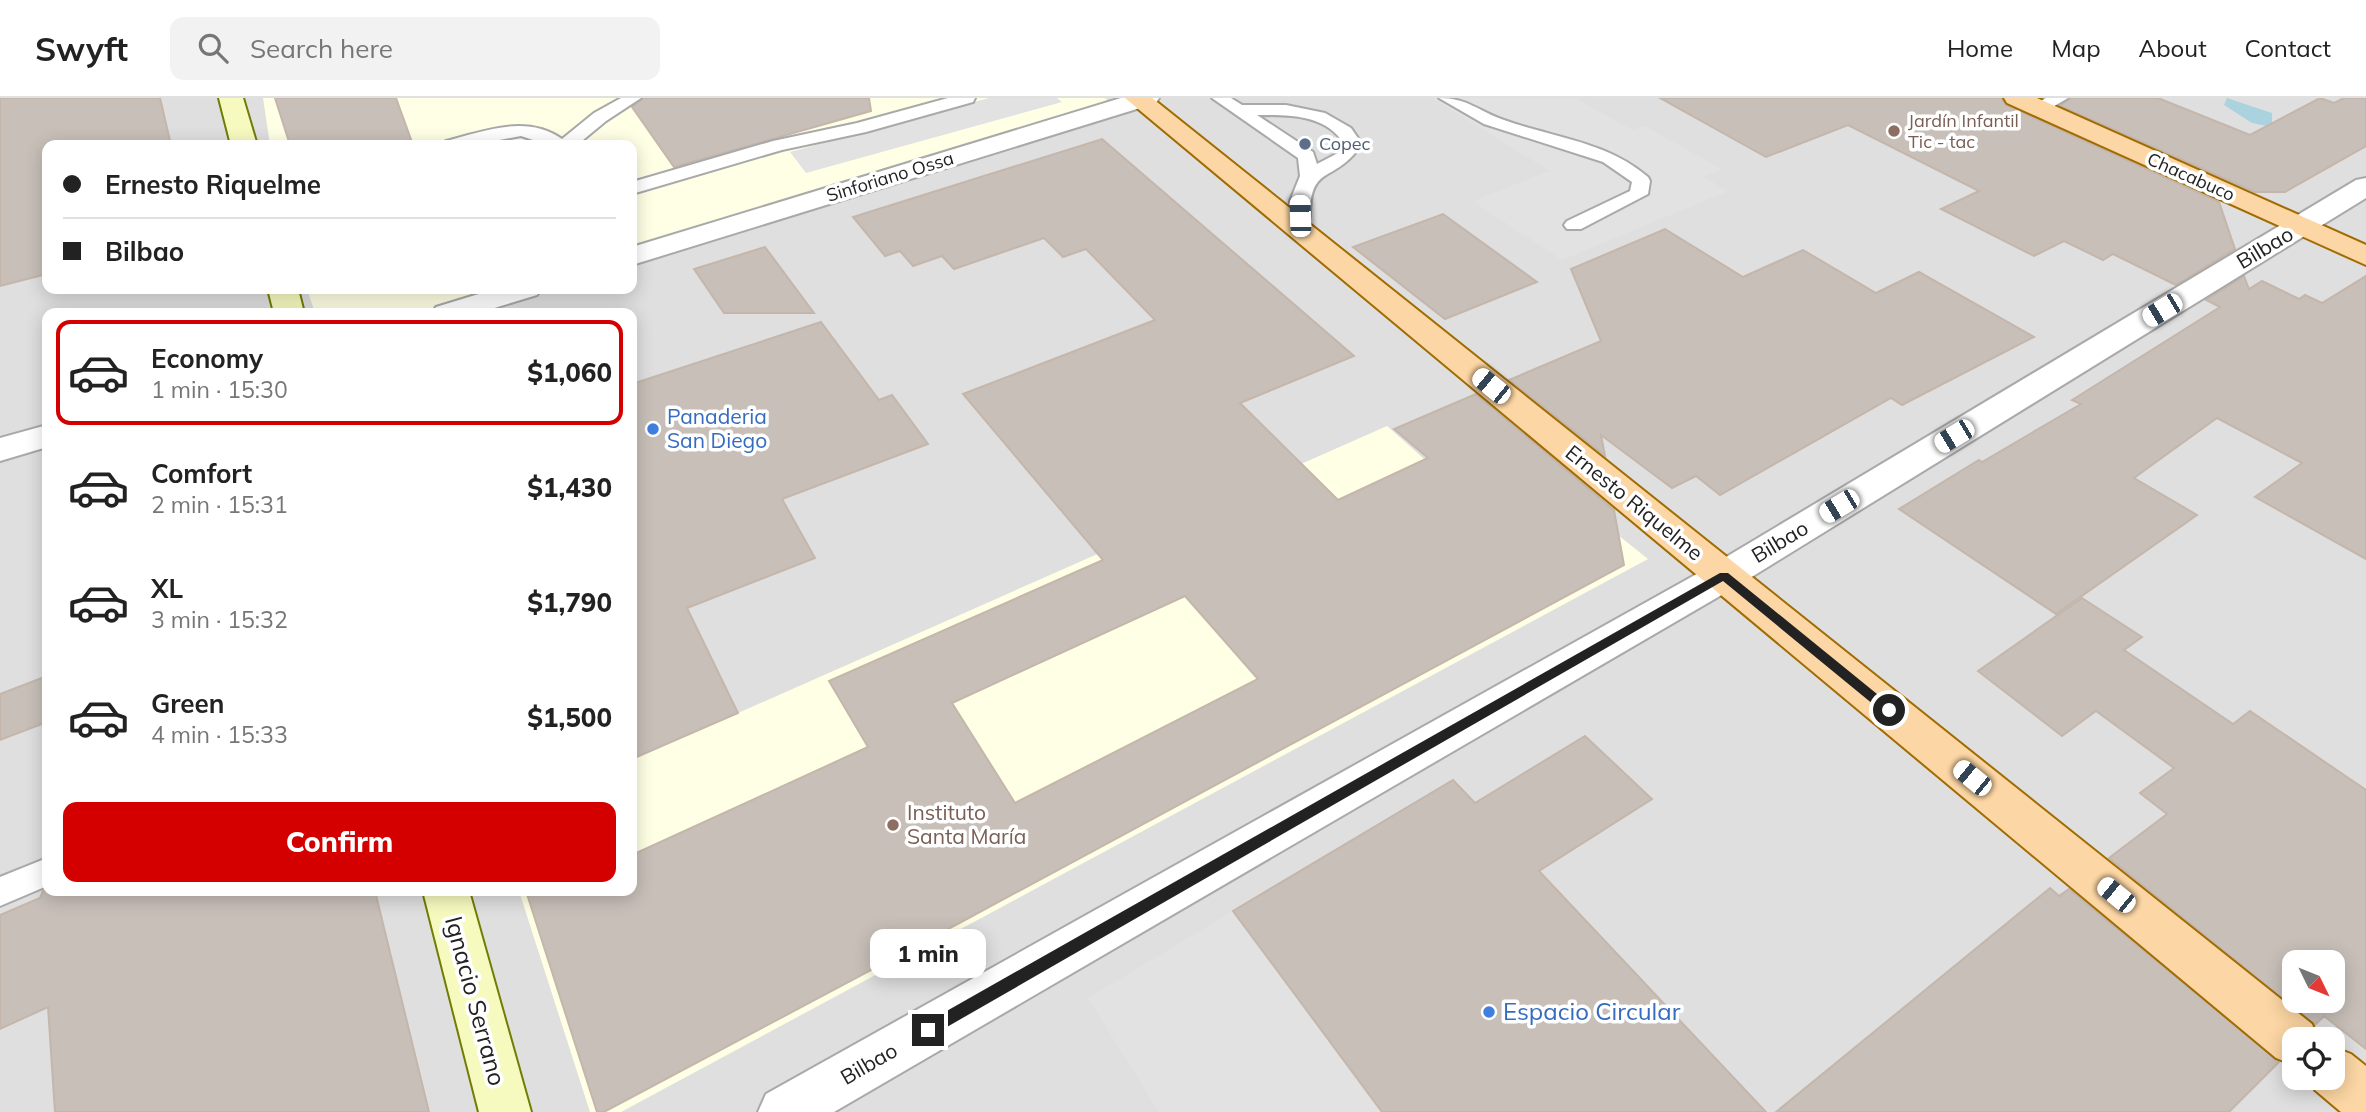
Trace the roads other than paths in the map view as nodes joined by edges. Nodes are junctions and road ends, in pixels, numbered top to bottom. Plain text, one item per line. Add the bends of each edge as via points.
1 (231, 98) edge
2 (633, 98) edge
3 (967, 98) edge
4 (1220, 98) edge
5 (1447, 98) edge
6 (1142, 99) edge
7 (2038, 101) edge
8 (1238, 110) junction
9 (243, 140) edge
10 (474, 140) edge
11 (554, 140) edge
12 (572, 140) edge
13 (1309, 176) junction
14 (2366, 186) edge
15 (637, 187) edge
16 (1574, 225) dead end
17 (2300, 226) junction
18 (1300, 231) junction
19 (637, 254) edge
20 (2366, 256) edge
21 (510, 294) edge
22 (463, 308) edge
23 (42, 437) edge
24 (0, 450) edge
25 (1724, 576) junction
26 (42, 874) edge
27 (0, 892) edge
28 (447, 896) edge
29 (2282, 1031) edge
30 (2345, 1082) edge
31 (2366, 1099) edge
32 (505, 1112) edge
33 (784, 1112) edge

1 - 9 main road
2 - 12 lane
3 - 15 lane
4 - 8 lane
5 - 16 lane via 1497,124 1595,152 1628,168 1641,181 1639,194
6 - 18 main road, Ernesto Riquelme
6 - 19 street, Sinforiano Ossa
7 - 17 main road, Chacabuco
8 - 13 lane via 1307,156
8 - 13 lane via 1317,115 1348,133 1353,144 1344,157
10 - 11 lane via 532,130
13 - 18 lane via 1299,201
14 - 17 street, Bilbao
17 - 20 main road, Chacabuco
17 - 25 street, Bilbao
18 - 25 main road, Ernesto Riquelme
21 - 22 street
23 - 24 street
25 - 29 main road, Ernesto Riquelme
25 - 33 street, Bilbao
26 - 27 lane
28 - 32 main road, Ignacio Serrano
30 - 31 main road

